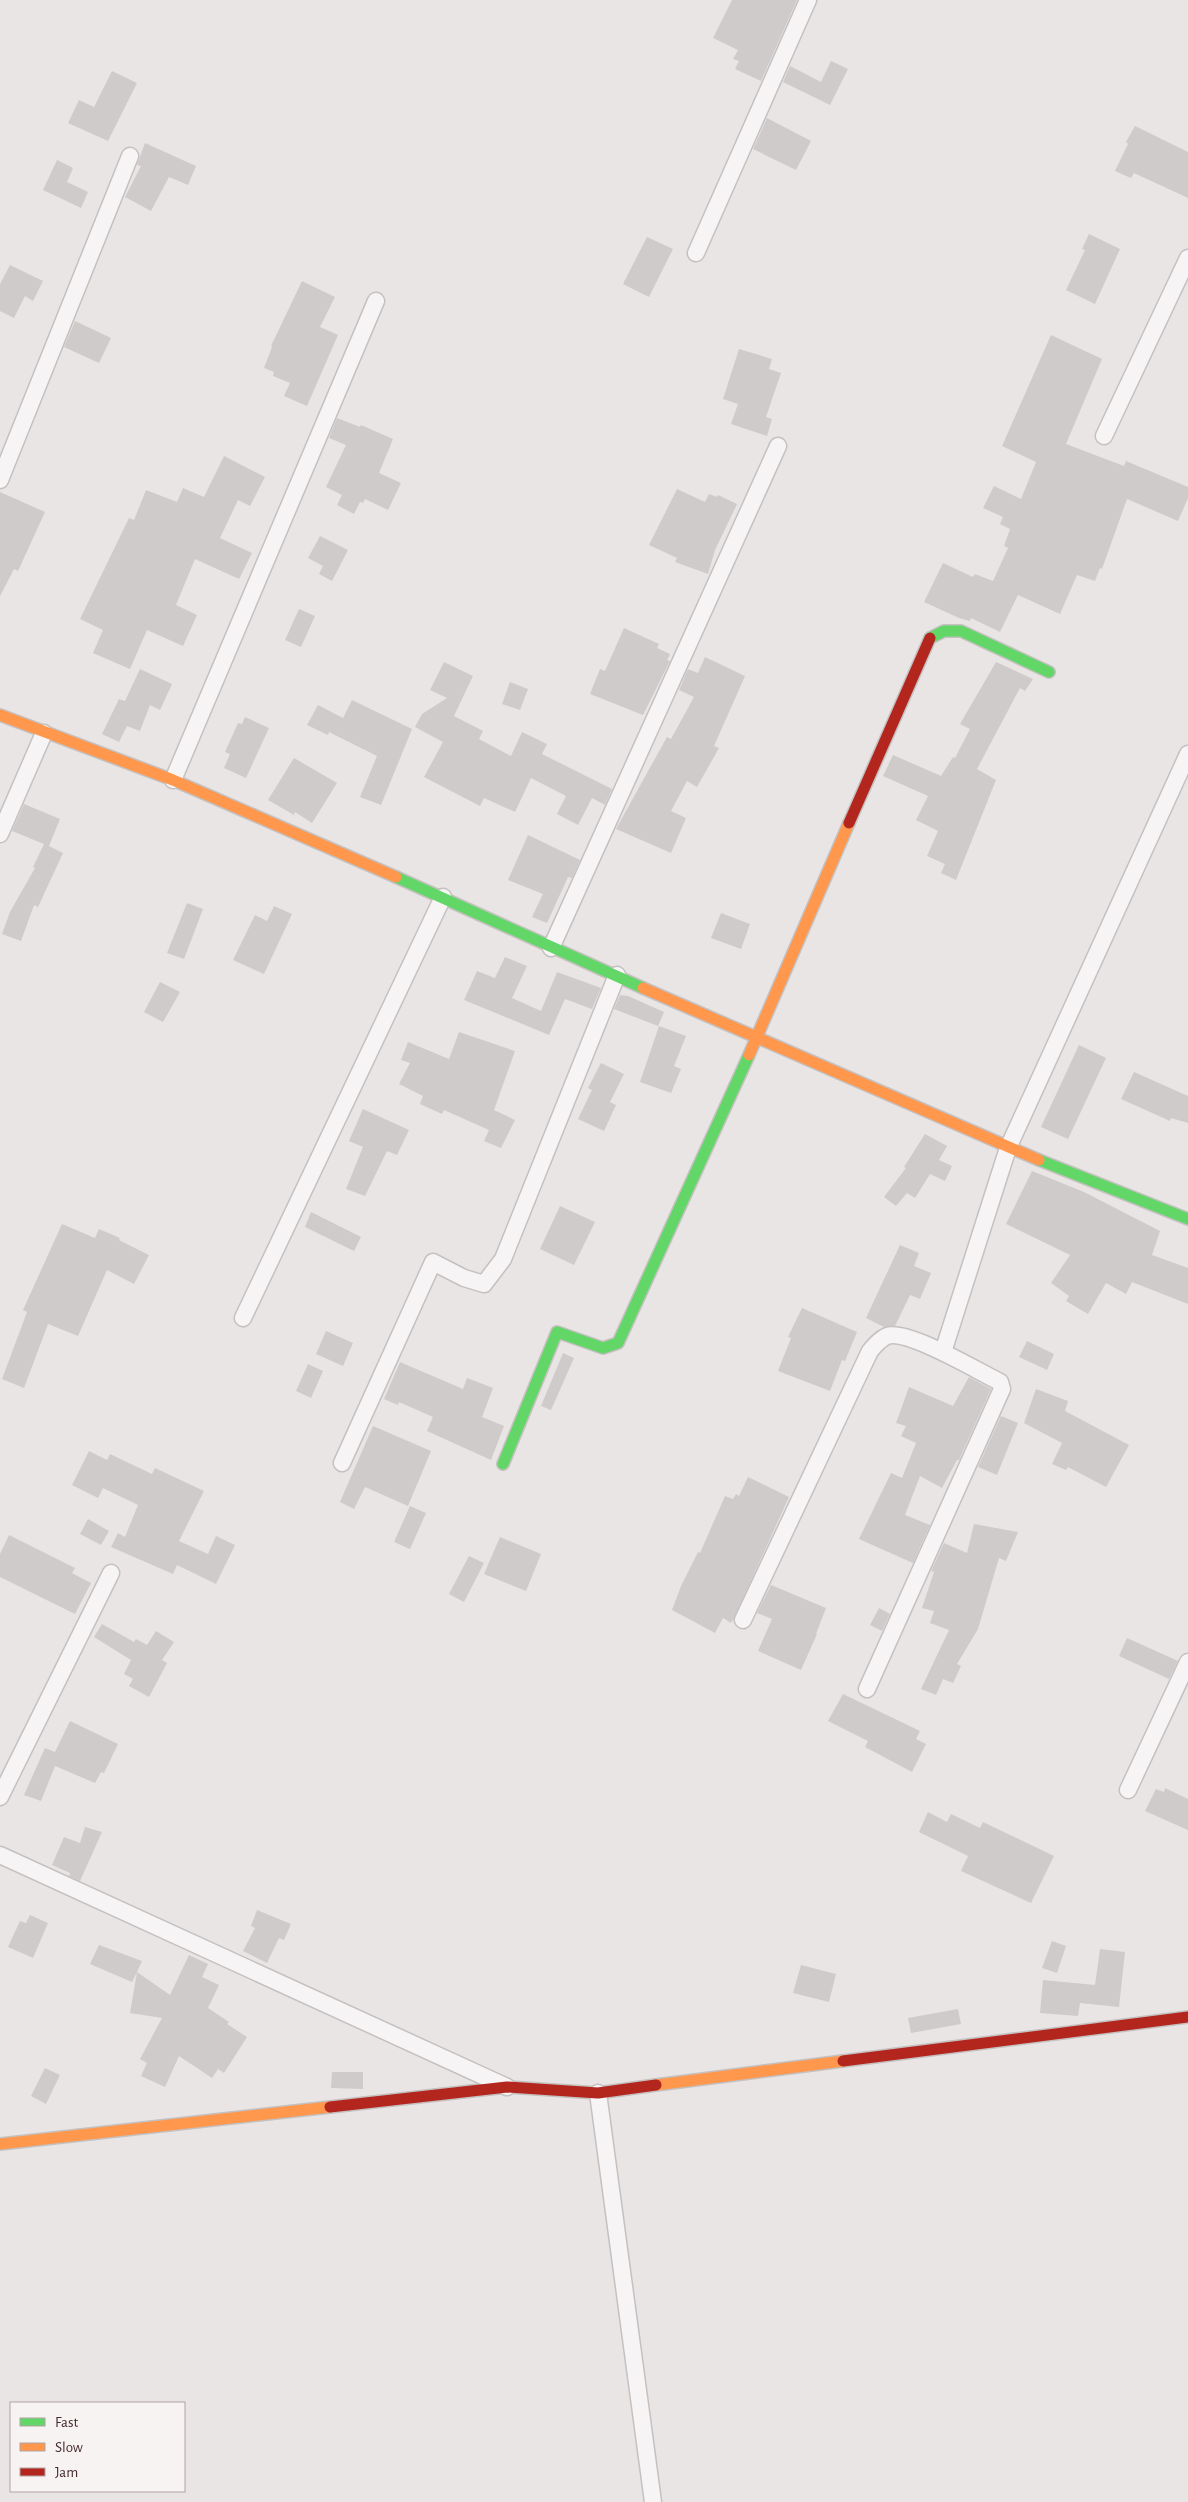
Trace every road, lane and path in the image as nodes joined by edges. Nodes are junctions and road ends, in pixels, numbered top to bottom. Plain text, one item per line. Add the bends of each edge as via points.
1 (808, 0) edge
2 (130, 156) dead end
3 (696, 253) dead end
4 (1188, 258) edge
5 (376, 301) dead end
6 (1104, 436) dead end
7 (778, 446) dead end
8 (0, 480) edge
9 (1049, 672) dead end
10 (0, 715) edge
11 (44, 733) junction
12 (1188, 754) edge
13 (173, 780) junction
14 (0, 834) edge
15 (443, 897) junction
16 (551, 948) junction
17 (617, 975) junction
18 (757, 1037) junction
19 (1008, 1148) junction
20 (1188, 1219) edge
21 (243, 1318) dead end
22 (943, 1352) junction
23 (342, 1463) dead end
24 (503, 1464) dead end
25 (111, 1573) dead end
26 (743, 1620) dead end
27 (1188, 1662) edge
28 (867, 1689) dead end
29 (1128, 1790) dead end
30 (0, 1797) edge
31 (0, 1855) edge
32 (1188, 2017) edge
33 (507, 2087) junction
34 (598, 2093) junction
35 (0, 2144) edge
36 (653, 2502) edge

1 - 3 street
2 - 8 street
4 - 6 street
5 - 13 street
7 - 16 street
9 - 18 street via 961,631 944,631 928,638
10 - 11 street
11 - 13 street
11 - 14 street
12 - 19 street
13 - 15 street
15 - 16 street
15 - 21 street
16 - 17 street
17 - 18 street
17 - 23 street via 503,1259 484,1284 432,1262
18 - 19 street
18 - 24 street via 618,1343 603,1348 556,1332
19 - 20 street
19 - 22 street
22 - 26 street via 902,1337 888,1336 870,1351
22 - 28 street via 1000,1382 1002,1388
25 - 30 street
27 - 29 street
31 - 33 street
32 - 34 street
33 - 34 street
33 - 35 street
34 - 36 street

